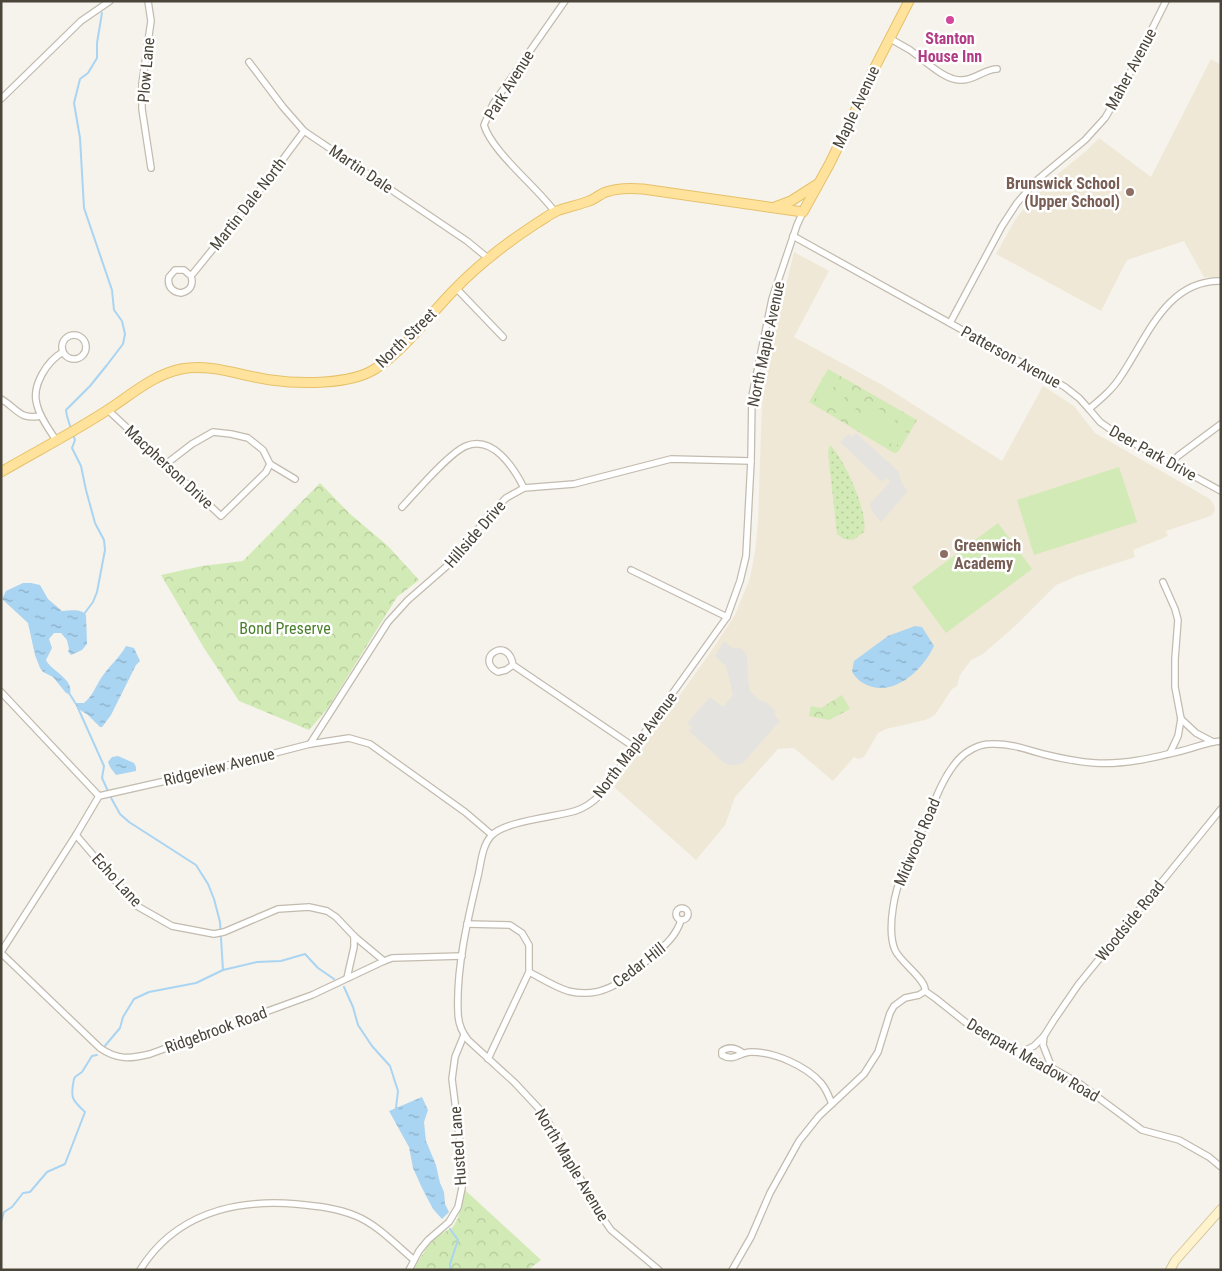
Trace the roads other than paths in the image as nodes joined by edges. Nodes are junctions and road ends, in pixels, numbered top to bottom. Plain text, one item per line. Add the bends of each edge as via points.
1 (110, 1) edge
2 (148, 1) edge
3 (565, 1) edge
4 (909, 1) edge
5 (1166, 1) edge
6 (889, 38) junction
7 (249, 62) dead end
8 (997, 69) dead end
9 (1, 99) edge
10 (304, 131) junction
11 (151, 168) dead end
12 (818, 184) junction
13 (774, 207) junction
14 (555, 212) junction
15 (803, 212) junction
16 (793, 236) junction
17 (489, 259) junction
18 (191, 276) junction
19 (1221, 281) edge
20 (456, 288) junction
21 (950, 323) junction
22 (503, 337) dead end
23 (63, 352) junction
24 (1, 399) edge
25 (1089, 408) junction
26 (108, 410) junction
27 (41, 416) junction
28 (1221, 424) edge
29 (56, 440) junction
30 (751, 462) junction
31 (1172, 463) junction
32 (166, 464) junction
33 (270, 464) junction
34 (1, 472) edge
35 (295, 479) dead end
36 (524, 488) junction
37 (1221, 491) edge
38 (402, 507) dead end
39 (631, 570) dead end
40 (1163, 582) dead end
41 (727, 617) junction
42 (513, 665) junction
43 (1, 692) edge
44 (1181, 719) junction
45 (1221, 741) edge
46 (1213, 742) junction
47 (310, 744) junction
48 (634, 747) junction
49 (1170, 753) junction
50 (102, 795) junction
51 (1221, 810) edge
52 (76, 835) junction
53 (492, 836) junction
54 (681, 920) dead end
55 (467, 924) junction
56 (354, 936) junction
57 (1, 953) edge
58 (462, 956) junction
59 (384, 961) junction
60 (530, 972) junction
61 (348, 978) junction
62 (925, 992) junction
63 (464, 1035) junction
64 (1044, 1036) junction
65 (742, 1052) dead end
66 (1020, 1053) junction
67 (488, 1058) junction
68 (1052, 1068) junction
69 (832, 1104) junction
70 (1221, 1167) edge
71 (1221, 1209) edge
72 (414, 1260) junction
73 (140, 1270) edge
74 (409, 1270) edge
75 (659, 1270) edge
76 (732, 1270) edge
77 (1170, 1270) edge

1 - 9 street via 81,21
2 - 11 street, Plow Lane via 151,21 142,84 142,109
3 - 14 street, Park Avenue via 493,104 484,125 491,141
4 - 6 main road, Maple Avenue
5 - 21 street, Maher Avenue via 1122,91 1105,118 1085,140 1037,180 1017,203
6 - 8 street via 955,80 974,78
6 - 12 main road, Maple Avenue
7 - 10 street, Martin Dale
10 - 17 street, Martin Dale
10 - 18 street, Martin Dale North
12 - 13 main road via 791,201
12 - 15 main road, Maple Avenue
13 - 14 main road, North Street via 634,188 606,192 590,201
13 - 15 main road, North Street
14 - 17 main road, North Street
15 - 16 street, North Maple Avenue
16 - 21 street, Patterson Avenue
16 - 30 street, North Maple Avenue via 772,299 752,396
17 - 20 main road, North Street
18 - 18 street, Martin Dale North via 184,270 175,270 169,277 169,286 176,293 186,292 192,285
19 - 25 street via 1185,289 1168,304 1112,389
20 - 22 street
20 - 26 main road, North Street via 374,370 334,381 310,382 271,380 194,367 167,373 148,382
21 - 25 street, Patterson Avenue via 1065,387
23 - 23 street via 68,358 76,359 83,356 86,344 82,337 71,335 62,344
23 - 27 street via 46,367 40,379 36,402
24 - 27 street via 23,416
25 - 31 street, Deer Park Drive via 1100,422 1117,434
26 - 29 main road, North Street
26 - 32 street, Macpherson Drive
27 - 29 street
28 - 31 street
29 - 34 main road, North Street
30 - 36 street, Hillside Drive via 671,459 574,484
30 - 41 street, North Maple Avenue via 746,556
31 - 37 street, Deer Park Drive
32 - 33 street via 213,432 248,438 263,450
32 - 33 street, Macpherson Drive via 221,516 266,472
33 - 35 street
36 - 38 street via 516,472 497,451 482,444 468,445 455,452
36 - 47 street, Hillside Drive via 506,498 455,559 388,622
39 - 41 street
40 - 44 street via 1178,620 1175,687
41 - 48 street, North Maple Avenue
42 - 42 street via 503,650 493,652 490,657 492,668 498,672
42 - 48 street
43 - 50 street
44 - 46 street via 1196,733
44 - 49 street
45 - 46 street, Midwood Road
46 - 49 street, Midwood Road
47 - 50 street, Ridgeview Avenue
47 - 53 street, Ridgeview Avenue via 350,738 370,744 465,812
48 - 53 street, North Maple Avenue via 590,804 577,811 509,826
49 - 62 street, Midwood Road via 1144,760 1095,763 992,744 977,747 958,760 943,782 895,895 892,921 895,949 924,985
50 - 52 street
51 - 64 street, Woodside Road via 1078,985
52 - 56 street, Echo Lane via 137,906 172,926 214,934 278,909 309,907 327,911
52 - 57 street
53 - 55 street via 485,848
54 - 60 street, Cedar Hill via 671,940 616,986 588,992 567,990
55 - 58 street
55 - 60 street via 510,925 522,933 529,944
56 - 59 street, Echo Lane
56 - 61 street
57 - 61 street, Ridgebrook Road via 100,1048 108,1054 125,1058 159,1051 312,995
58 - 59 street, Ridgebrook Road
58 - 63 street via 458,1013
59 - 61 street, Ridgebrook Road
60 - 67 street
62 - 66 street, Deerpark Meadow Road via 969,1025
62 - 69 street via 905,998 894,1006 878,1052 864,1074
63 - 67 street, North Maple Avenue
63 - 72 street, Husted Lane via 455,1056 452,1079 462,1168 458,1207 449,1222 428,1240
64 - 66 street, Woodside Road
64 - 68 street via 1043,1045
65 - 69 street via 762,1053 802,1068 822,1085
66 - 68 street, Deerpark Meadow Road
67 - 75 street, North Maple Avenue via 523,1090 546,1117 610,1230
68 - 70 street, Deerpark Meadow Road via 1080,1084 1142,1130 1180,1140
69 - 76 street via 792,1151
71 - 77 main road
72 - 73 street via 358,1217 326,1207 272,1202 221,1209 189,1222 157,1247
72 - 74 street, Husted Lane

